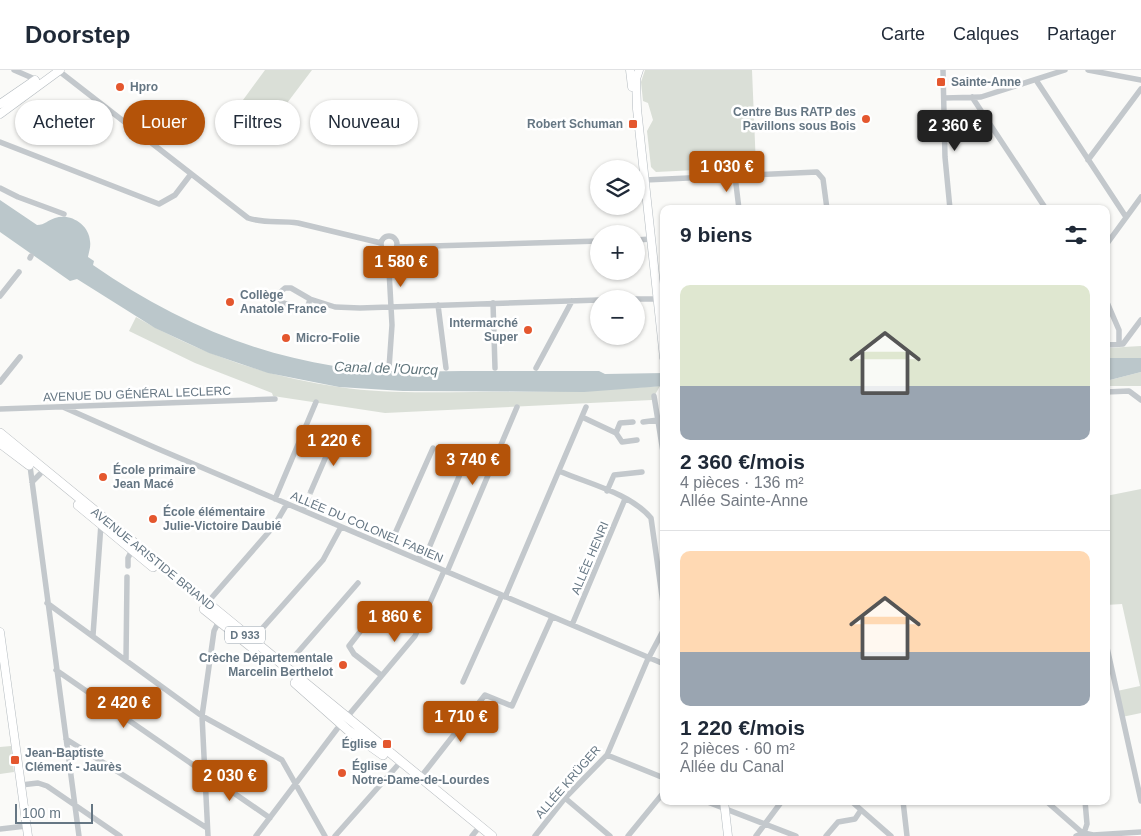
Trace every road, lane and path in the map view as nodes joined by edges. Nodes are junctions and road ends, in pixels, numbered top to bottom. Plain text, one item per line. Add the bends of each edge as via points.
1 (14, 70) edge
2 (59, 70) edge
3 (630, 70) edge
4 (639, 70) edge
5 (943, 70) edge
6 (1065, 70) edge
7 (1088, 70) edge
8 (35, 80) junction
9 (1036, 80) junction
10 (1141, 80) edge
11 (44, 84) junction
12 (1141, 89) edge
13 (972, 97) junction
14 (944, 98) junction
15 (0, 104) edge
16 (637, 109) junction
17 (0, 114) edge
18 (0, 142) edge
19 (643, 160) edge
20 (1088, 160) junction
21 (191, 174) junction
22 (735, 176) junction
23 (645, 180) joint
24 (0, 188) edge
25 (1141, 197) edge
26 (739, 205) edge
27 (826, 205) edge
28 (950, 205) edge
29 (1043, 205) edge
30 (64, 214) dead end
31 (1126, 217) junction
32 (645, 239) edge
33 (651, 239) junction
34 (1110, 239) edge
35 (590, 241) edge
36 (381, 243) junction
37 (397, 247) junction
38 (388, 252) junction
39 (19, 272) dead end
40 (656, 277) junction
41 (655, 288) junction
42 (660, 294) edge
43 (0, 296) edge
44 (310, 299) junction
45 (645, 299) edge
46 (656, 299) junction
47 (590, 300) edge
48 (572, 301) junction
49 (493, 303) junction
50 (438, 305) junction
51 (660, 305) edge
52 (391, 306) junction
53 (1110, 309) edge
54 (1141, 320) edge
55 (660, 328) edge
56 (1121, 344) junction
57 (1110, 345) edge
58 (20, 358) dead end
59 (390, 368) dead end
60 (446, 368) dead end
61 (495, 368) dead end
62 (536, 368) dead end
63 (0, 382) edge
64 (1110, 392) edge
65 (654, 396) dead end
66 (275, 399) dead end
67 (1141, 400) edge
68 (316, 402) dead end
69 (63, 406) junction
70 (517, 407) dead end
71 (586, 407) dead end
72 (0, 409) edge
73 (582, 417) junction
74 (658, 420) junction
75 (633, 422) dead end
76 (643, 422) dead end
77 (0, 432) edge
78 (342, 432) dead end
79 (616, 433) junction
80 (660, 433) edge
81 (637, 440) dead end
82 (0, 443) edge
83 (433, 448) dead end
84 (453, 451) dead end
85 (30, 466) junction
86 (559, 471) junction
87 (642, 472) dead end
88 (40, 474) junction
89 (32, 482) junction
90 (312, 491) tunnel mouth
91 (606, 491) junction
92 (275, 499) junction
93 (625, 499) junction
94 (307, 502) tunnel mouth
95 (287, 504) junction
96 (303, 510) junction
97 (101, 524) junction
98 (341, 527) junction
99 (389, 547) junction
100 (132, 550) junction
101 (418, 559) junction
102 (128, 566) dead end
103 (446, 571) junction
104 (127, 577) dead end
105 (660, 582) edge
106 (358, 583) dead end
107 (504, 596) junction
108 (47, 603) junction
109 (207, 604) junction
110 (373, 615) dead end
111 (552, 617) junction
112 (219, 621) junction
113 (572, 625) junction
114 (0, 632) edge
115 (93, 635) junction
116 (660, 636) edge
117 (252, 640) junction
118 (649, 657) junction
119 (126, 660) junction
120 (1110, 661) edge
121 (660, 662) edge
122 (285, 667) junction
123 (56, 670) junction
124 (381, 675) junction
125 (463, 682) dead end
126 (202, 716) junction
127 (344, 721) junction
128 (66, 739) junction
129 (607, 755) junction
130 (397, 766) junction
131 (204, 771) junction
132 (660, 776) edge
133 (420, 778) junction
134 (296, 783) junction
135 (21, 785) junction
136 (660, 797) edge
137 (565, 798) junction
138 (1141, 801) edge
139 (75, 805) junction
140 (714, 805) edge
141 (724, 805) edge
142 (779, 805) edge
143 (855, 805) edge
144 (903, 805) edge
145 (1051, 805) edge
146 (1085, 805) edge
147 (725, 810) junction
148 (861, 810) junction
149 (270, 818) junction
150 (765, 824) junction
151 (26, 826) junction
152 (207, 828) junction
153 (0, 829) edge
154 (1141, 832) edge
155 (477, 834) edge
156 (1085, 835) edge
157 (28, 836) edge
158 (79, 836) edge
159 (120, 836) edge
160 (208, 836) edge
161 (256, 836) edge
162 (325, 836) edge
163 (335, 836) edge
164 (492, 836) edge
165 (535, 836) edge
166 (610, 836) edge
167 (628, 836) edge
168 (728, 836) edge
169 (756, 836) edge
170 (796, 836) edge
171 (826, 836) edge
172 (891, 836) edge
173 (907, 836) edge
174 (1076, 836) edge

1 - 8 street
2 - 11 street
2 - 21 street
3 - 16 street
4 - 16 street via 636,79
5 - 14 street
6 - 9 street
7 - 10 street
8 - 11 street
8 - 15 street
9 - 13 street
9 - 20 street
11 - 17 street
12 - 20 street
13 - 14 street
13 - 29 street
14 - 28 street
16 - 19 street
18 - 21 street via 159,204 175,195
20 - 31 street
21 - 36 street via 248,218 258,222 298,223
22 - 23 street
22 - 26 street
22 - 27 street via 817,172 821,175
23 - 33 street
24 - 30 street
25 - 31 street
31 - 34 street
32 - 33 street
33 - 40 street
35 - 37 street
36 - 37 street via 383,238 392,236
36 - 38 street
37 - 38 street
38 - 52 street
39 - 43 street
40 - 41 street
40 - 42 street
41 - 46 street
41 - 51 street
44 - 44 street via 291,288 285,288 276,296 283,303 302,309 308,306
44 - 52 street via 335,307
45 - 46 street
46 - 55 street
47 - 48 street
48 - 49 street
48 - 62 street
49 - 50 street
49 - 61 street
50 - 52 street
50 - 60 street
52 - 59 street
53 - 56 street
54 - 56 street
56 - 57 street
58 - 63 street
64 - 67 street via 1132,392
65 - 74 street
66 - 69 street, AVENUE DU GÉNÉRAL LECLERC
68 - 92 street
69 - 72 street, AVENUE DU GÉNÉRAL LECLERC
69 - 92 street, ALLÉE DU COLONEL FABIEN
70 - 103 street
71 - 73 street
73 - 79 street
73 - 86 street
74 - 76 street
74 - 80 street
75 - 79 street via 620,423
77 - 109 main road, AVENUE ARISTIDE BRIAND / D 933
78 - 90 street via 334,438
79 - 81 street via 622,442
82 - 85 main road, AVENUE ARISTIDE BRIAND / D 933
83 - 99 street
84 - 101 street via 465,456 466,460 429,548
85 - 88 main road, AVENUE ARISTIDE BRIAND / D 933
85 - 89 street
86 - 91 street
86 - 107 street
87 - 91 street via 614,475
88 - 89 street
88 - 97 main road, AVENUE ARISTIDE BRIAND / D 933
89 - 108 street
91 - 93 street
92 - 95 street, ALLÉE DU COLONEL FABIEN
93 - 105 street via 643,509 651,518
93 - 113 street, ALLÉE HENRI
94 - 96 street
95 - 96 street, ALLÉE DU COLONEL FABIEN
95 - 109 street via 274,526
96 - 98 street, ALLÉE DU COLONEL FABIEN
97 - 100 main road, AVENUE ARISTIDE BRIAND / D 933
97 - 115 street
98 - 99 street, ALLÉE DU COLONEL FABIEN
98 - 117 street via 323,560
99 - 101 street, ALLÉE DU COLONEL FABIEN
100 - 102 street
100 - 112 main road, AVENUE ARISTIDE BRIAND / D 933
101 - 103 street, ALLÉE DU COLONEL FABIEN
103 - 107 street, ALLÉE DU COLONEL FABIEN
103 - 124 street via 414,636
104 - 119 street
106 - 122 street
107 - 111 street, ALLÉE DU COLONEL FABIEN
107 - 125 street
108 - 115 street
108 - 123 street
109 - 117 main road, AVENUE ARISTIDE BRIAND / D 933
110 - 124 street via 349,646 354,654
111 - 113 street, ALLÉE DU COLONEL FABIEN
111 - 133 street via 512,706 485,695
112 - 126 street via 214,631
112 - 127 main road, AVENUE ARISTIDE BRIAND / D 933
113 - 118 street, ALLÉE DU COLONEL FABIEN
114 - 135 street
115 - 119 street
116 - 118 street, ALLÉE KRÜGER
117 - 122 main road, AVENUE ARISTIDE BRIAND / D 933
118 - 121 street, ALLÉE DU COLONEL FABIEN
118 - 129 street, ALLÉE KRÜGER
119 - 126 street
120 - 138 street
122 - 127 main road, AVENUE ARISTIDE BRIAND / D 933
123 - 128 street
123 - 131 street
124 - 127 street
126 - 131 street
126 - 134 street via 282,760
127 - 130 main road, AVENUE ARISTIDE BRIAND / D 933
127 - 133 main road, AVENUE ARISTIDE BRIAND / D 933
127 - 134 street
128 - 139 street
128 - 152 street
129 - 132 street
129 - 137 street, ALLÉE KRÜGER
130 - 155 main road, AVENUE ARISTIDE BRIAND / D 933
130 - 163 street
131 - 149 street
131 - 152 street
133 - 164 main road, AVENUE ARISTIDE BRIAND / D 933
134 - 149 street
134 - 162 street
135 - 139 street via 43,784
135 - 151 street
136 - 167 street
137 - 165 street, ALLÉE KRÜGER
137 - 166 street
139 - 158 street
139 - 159 street
140 - 147 street
141 - 147 street
142 - 150 street
143 - 148 street
144 - 173 street
145 - 156 street
146 - 156 street
147 - 150 street
147 - 168 street
148 - 171 street via 855,819 838,822
148 - 172 street
149 - 161 street
150 - 169 street
150 - 170 street
151 - 153 street
151 - 157 street
152 - 160 street
154 - 156 street
156 - 174 street

